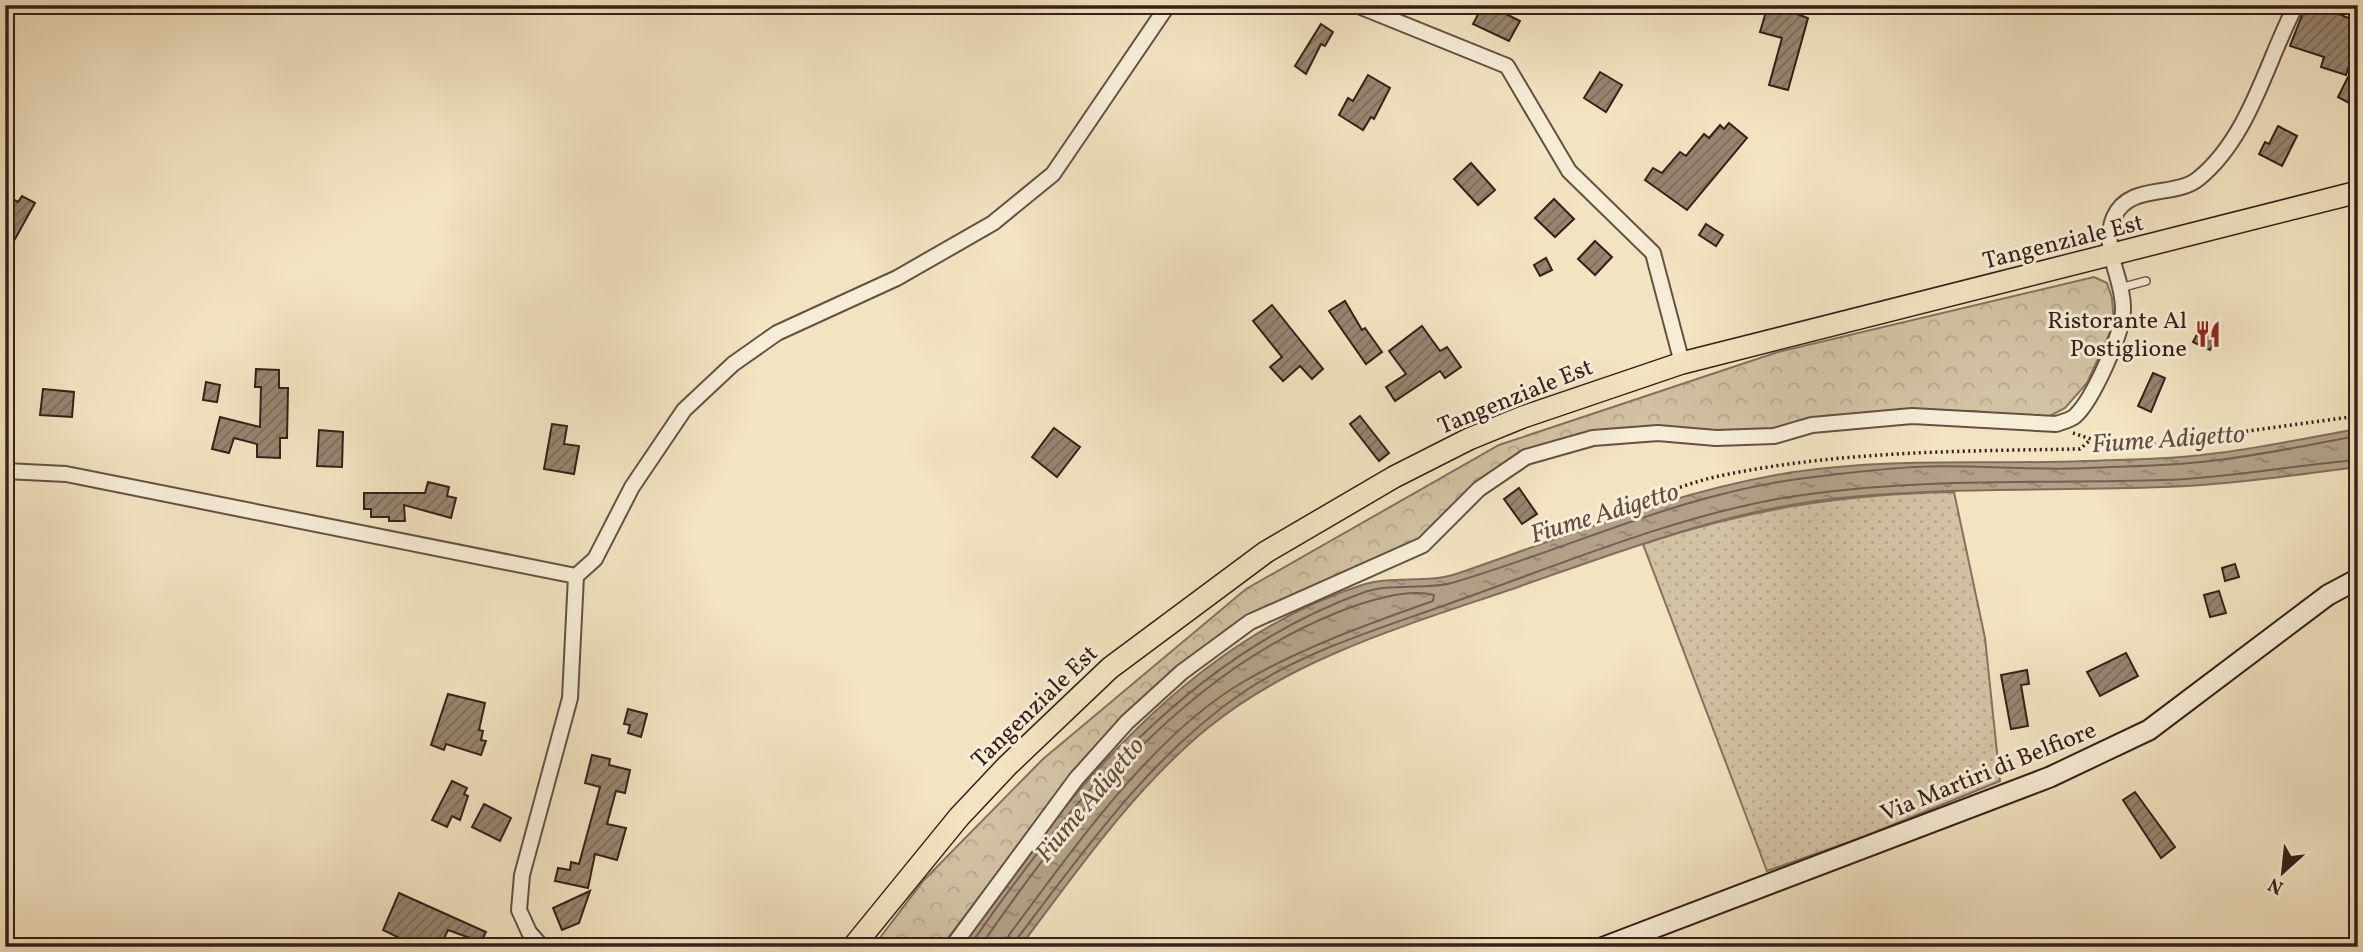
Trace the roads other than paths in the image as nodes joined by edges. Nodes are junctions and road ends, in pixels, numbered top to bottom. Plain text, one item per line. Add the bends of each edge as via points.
1 (1168, 5) edge
2 (1356, 5) edge
3 (2296, 5) edge
4 (2358, 192) edge
5 (2110, 256) junction
6 (2146, 281) dead end
7 (2120, 288) junction
8 (1682, 363) junction
9 (5, 471) edge
10 (576, 576) junction
11 (2358, 579) edge
12 (542, 947) edge
13 (853, 947) edge
14 (952, 947) edge
15 (1604, 947) edge

1 - 10 street via 1053,174 993,223 897,278 777,334 733,364 684,410 632,487 595,559
2 - 8 street via 1507,66 1569,171 1653,253
3 - 5 street via 2231,145 2196,181 2133,197 2119,208 2113,219
4 - 5 main road, Tangenziale Est
5 - 7 street
5 - 8 main road, Tangenziale Est
6 - 7 lane
7 - 14 street via 2120,330 2093,389 2075,417 2056,424 1901,416 1812,425 1774,436 1658,433 1593,439 1526,457 1479,489 1423,545 1250,622 1182,672 1127,722 1076,779
8 - 13 main road, Tangenziale Est via 1469,439 1266,552 1213,589 1110,668 1007,766
9 - 10 street via 66,474
10 - 12 street via 570,698 522,875 519,910
11 - 15 street, Via Martiri di Belfiore via 2328,595 2149,730 2050,777

